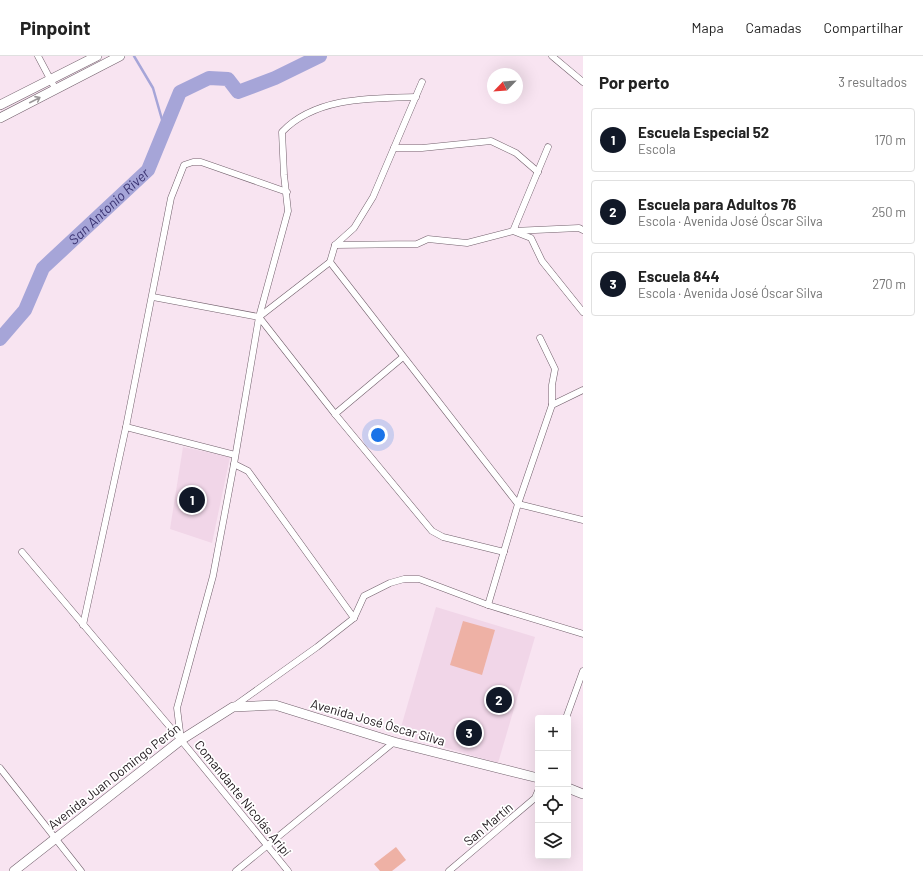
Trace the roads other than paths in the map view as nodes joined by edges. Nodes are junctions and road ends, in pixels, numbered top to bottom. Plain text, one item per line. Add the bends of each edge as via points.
1 (38, 56) edge
2 (97, 56) edge
3 (120, 56) edge
4 (552, 56) edge
5 (51, 80) junction
6 (422, 82) dead end
7 (583, 82) edge
8 (56, 90) junction
9 (416, 97) junction
10 (0, 105) edge
11 (0, 118) edge
12 (548, 147) dead end
13 (394, 148) junction
14 (538, 172) junction
15 (287, 192) junction
16 (583, 230) edge
17 (512, 231) junction
18 (335, 245) junction
19 (330, 262) junction
20 (153, 297) junction
21 (583, 312) edge
22 (258, 317) junction
23 (540, 338) dead end
24 (403, 358) junction
25 (583, 390) edge
26 (552, 405) junction
27 (335, 414) junction
28 (126, 427) junction
29 (235, 455) junction
30 (234, 464) junction
31 (518, 504) junction
32 (583, 520) edge
33 (22, 552) dead end
34 (504, 552) junction
35 (488, 605) junction
36 (354, 618) junction
37 (83, 625) junction
38 (583, 634) edge
39 (583, 670) edge
40 (233, 707) junction
41 (567, 715) edge
42 (181, 740) junction
43 (394, 742) junction
44 (0, 768) edge
45 (535, 777) edge
46 (571, 789) edge
47 (583, 794) edge
48 (535, 798) edge
49 (55, 838) junction
50 (268, 846) junction
51 (451, 870) edge
52 (14, 871) edge
53 (80, 871) edge
54 (236, 871) edge
55 (288, 871) edge

1 - 5 street
2 - 5 main road
3 - 8 main road
4 - 7 street
5 - 8 street
5 - 10 main road
6 - 9 street
11 -> 8 main road
9 - 13 street
9 - 15 street via 370,98 326,106 292,122 282,132
12 - 14 street
13 - 14 street via 422,148 491,141 516,153
13 - 18 street via 373,198 354,228
14 - 17 street
15 - 20 street via 201,162 184,165 171,198
15 - 22 street via 288,211
16 - 17 street via 579,228
17 - 18 street via 468,244 428,239 417,244
17 - 21 street via 531,238 542,261
18 - 19 street
19 - 22 street
19 - 24 street
20 - 22 street
20 - 28 street
22 - 27 street
22 - 29 street
23 - 26 street via 554,369
24 - 27 street
24 - 31 street
25 - 26 street
26 - 31 street
27 - 34 street via 432,531 443,537
28 - 29 street
28 - 37 street
29 - 30 street
30 - 36 street via 248,471
30 - 42 street via 213,576 177,708
31 - 32 street
31 - 34 street
33 - 37 street, Comandante Nicolás Aripí
34 - 35 street
35 - 36 street via 419,579 404,580 390,583 364,596
35 - 38 street
36 - 40 street via 317,648
37 - 42 street, Comandante Nicolás Aripí
39 - 41 street
40 - 42 main road, Avenida Juan Domingo Perón
40 - 43 main road, Avenida José Óscar Silva via 275,705
42 - 49 main road, Avenida Juan Domingo Perón
42 - 50 street, Comandante Nicolás Aripí
43 - 45 main road, Avenida José Óscar Silva
43 - 50 street
44 - 49 street
46 - 47 main road
48 - 51 street, San Martín
49 - 52 main road, Avenida Juan Domingo Perón
49 - 53 street
50 - 54 street
50 - 55 street, Comandante Nicolás Aripí

